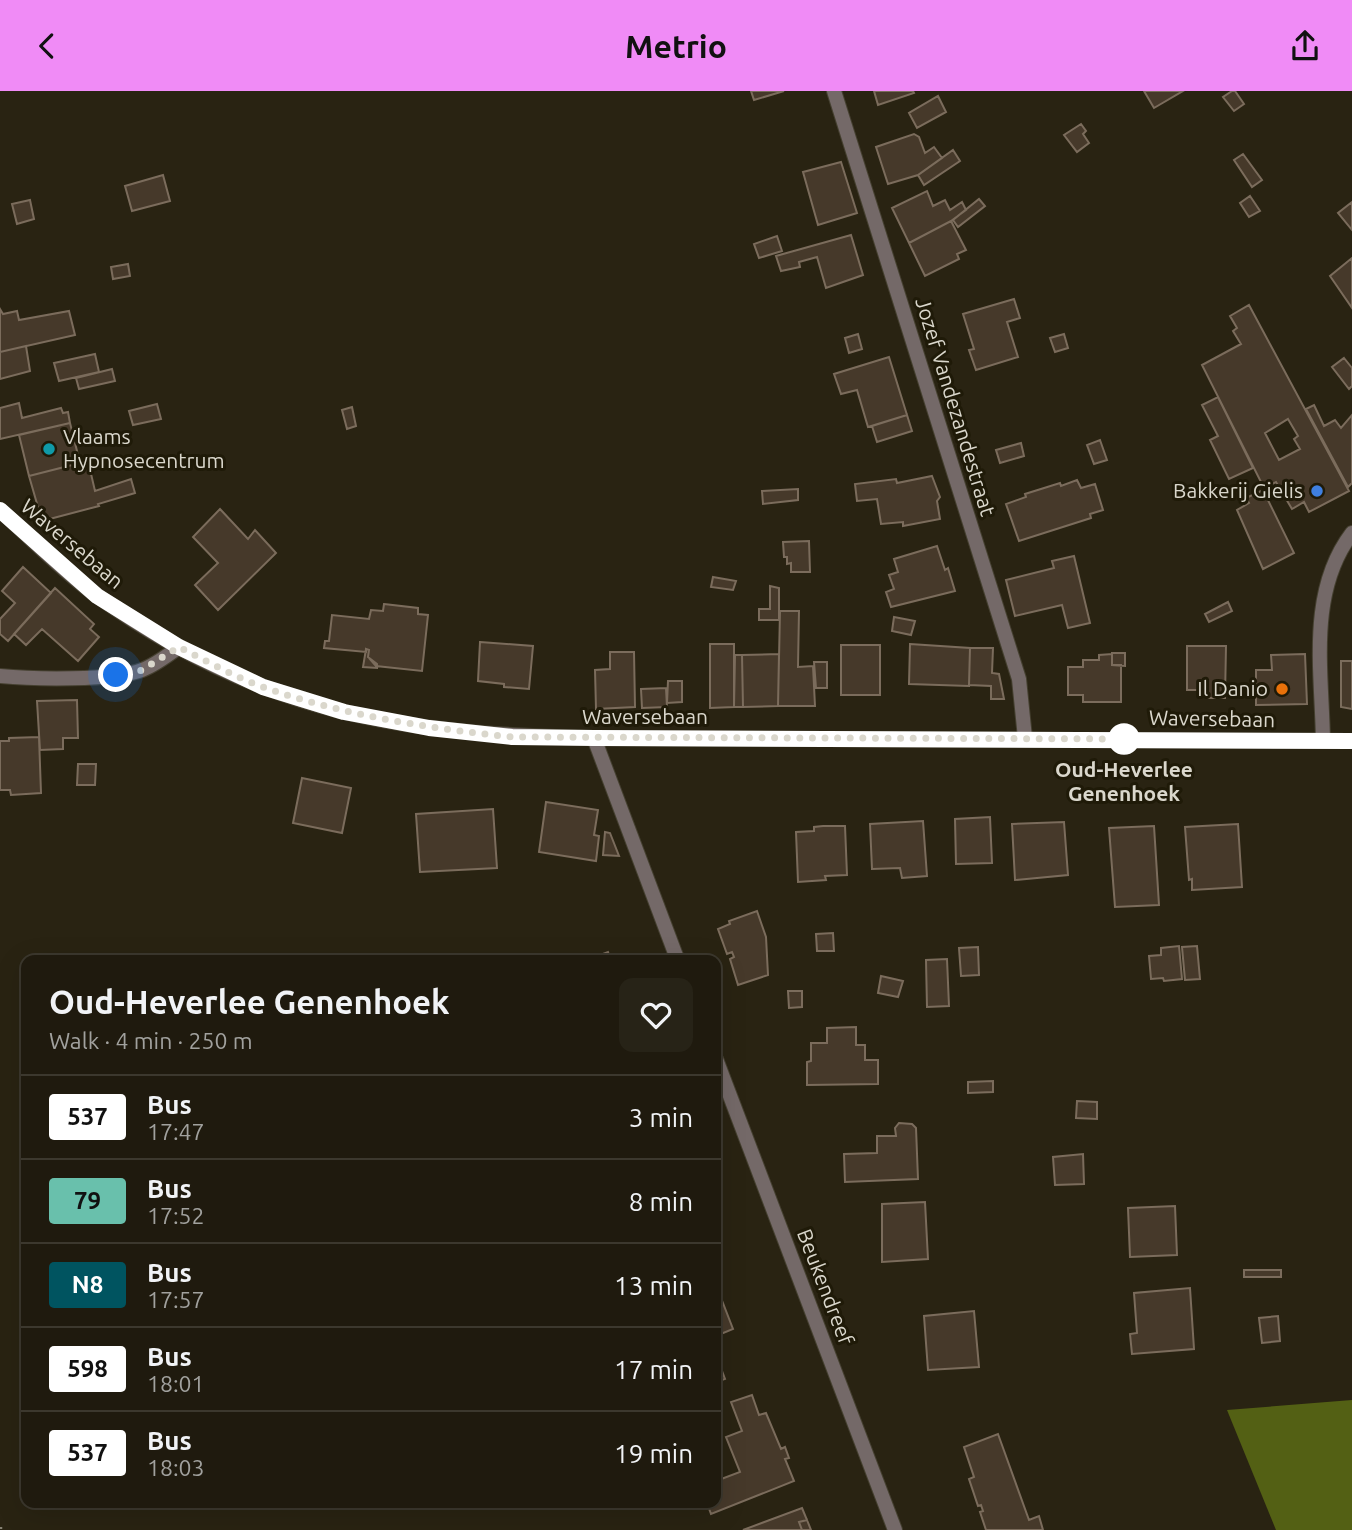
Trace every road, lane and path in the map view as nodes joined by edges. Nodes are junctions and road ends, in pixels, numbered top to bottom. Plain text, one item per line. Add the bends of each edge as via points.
1 (834, 91) edge
2 (0, 510) edge
3 (1352, 533) edge
4 (179, 647) junction
5 (0, 676) edge
6 (594, 738) junction
7 (1026, 739) junction
8 (1323, 741) junction
9 (1352, 741) edge
10 (676, 955) edge
11 (721, 1072) edge
12 (895, 1530) edge

1 - 7 street, Jozef Vandezandestraat via 1019,679
2 - 4 street, Waversebaan via 89,590
3 - 8 street via 1328,582 1320,625
4 - 5 street via 140,671 116,675
4 - 6 street, Waversebaan via 263,687 344,712 512,737
6 - 7 street, Waversebaan
6 - 10 street
7 - 8 street, Waversebaan
8 - 9 street, Waversebaan
11 - 12 street, Beukendreef

